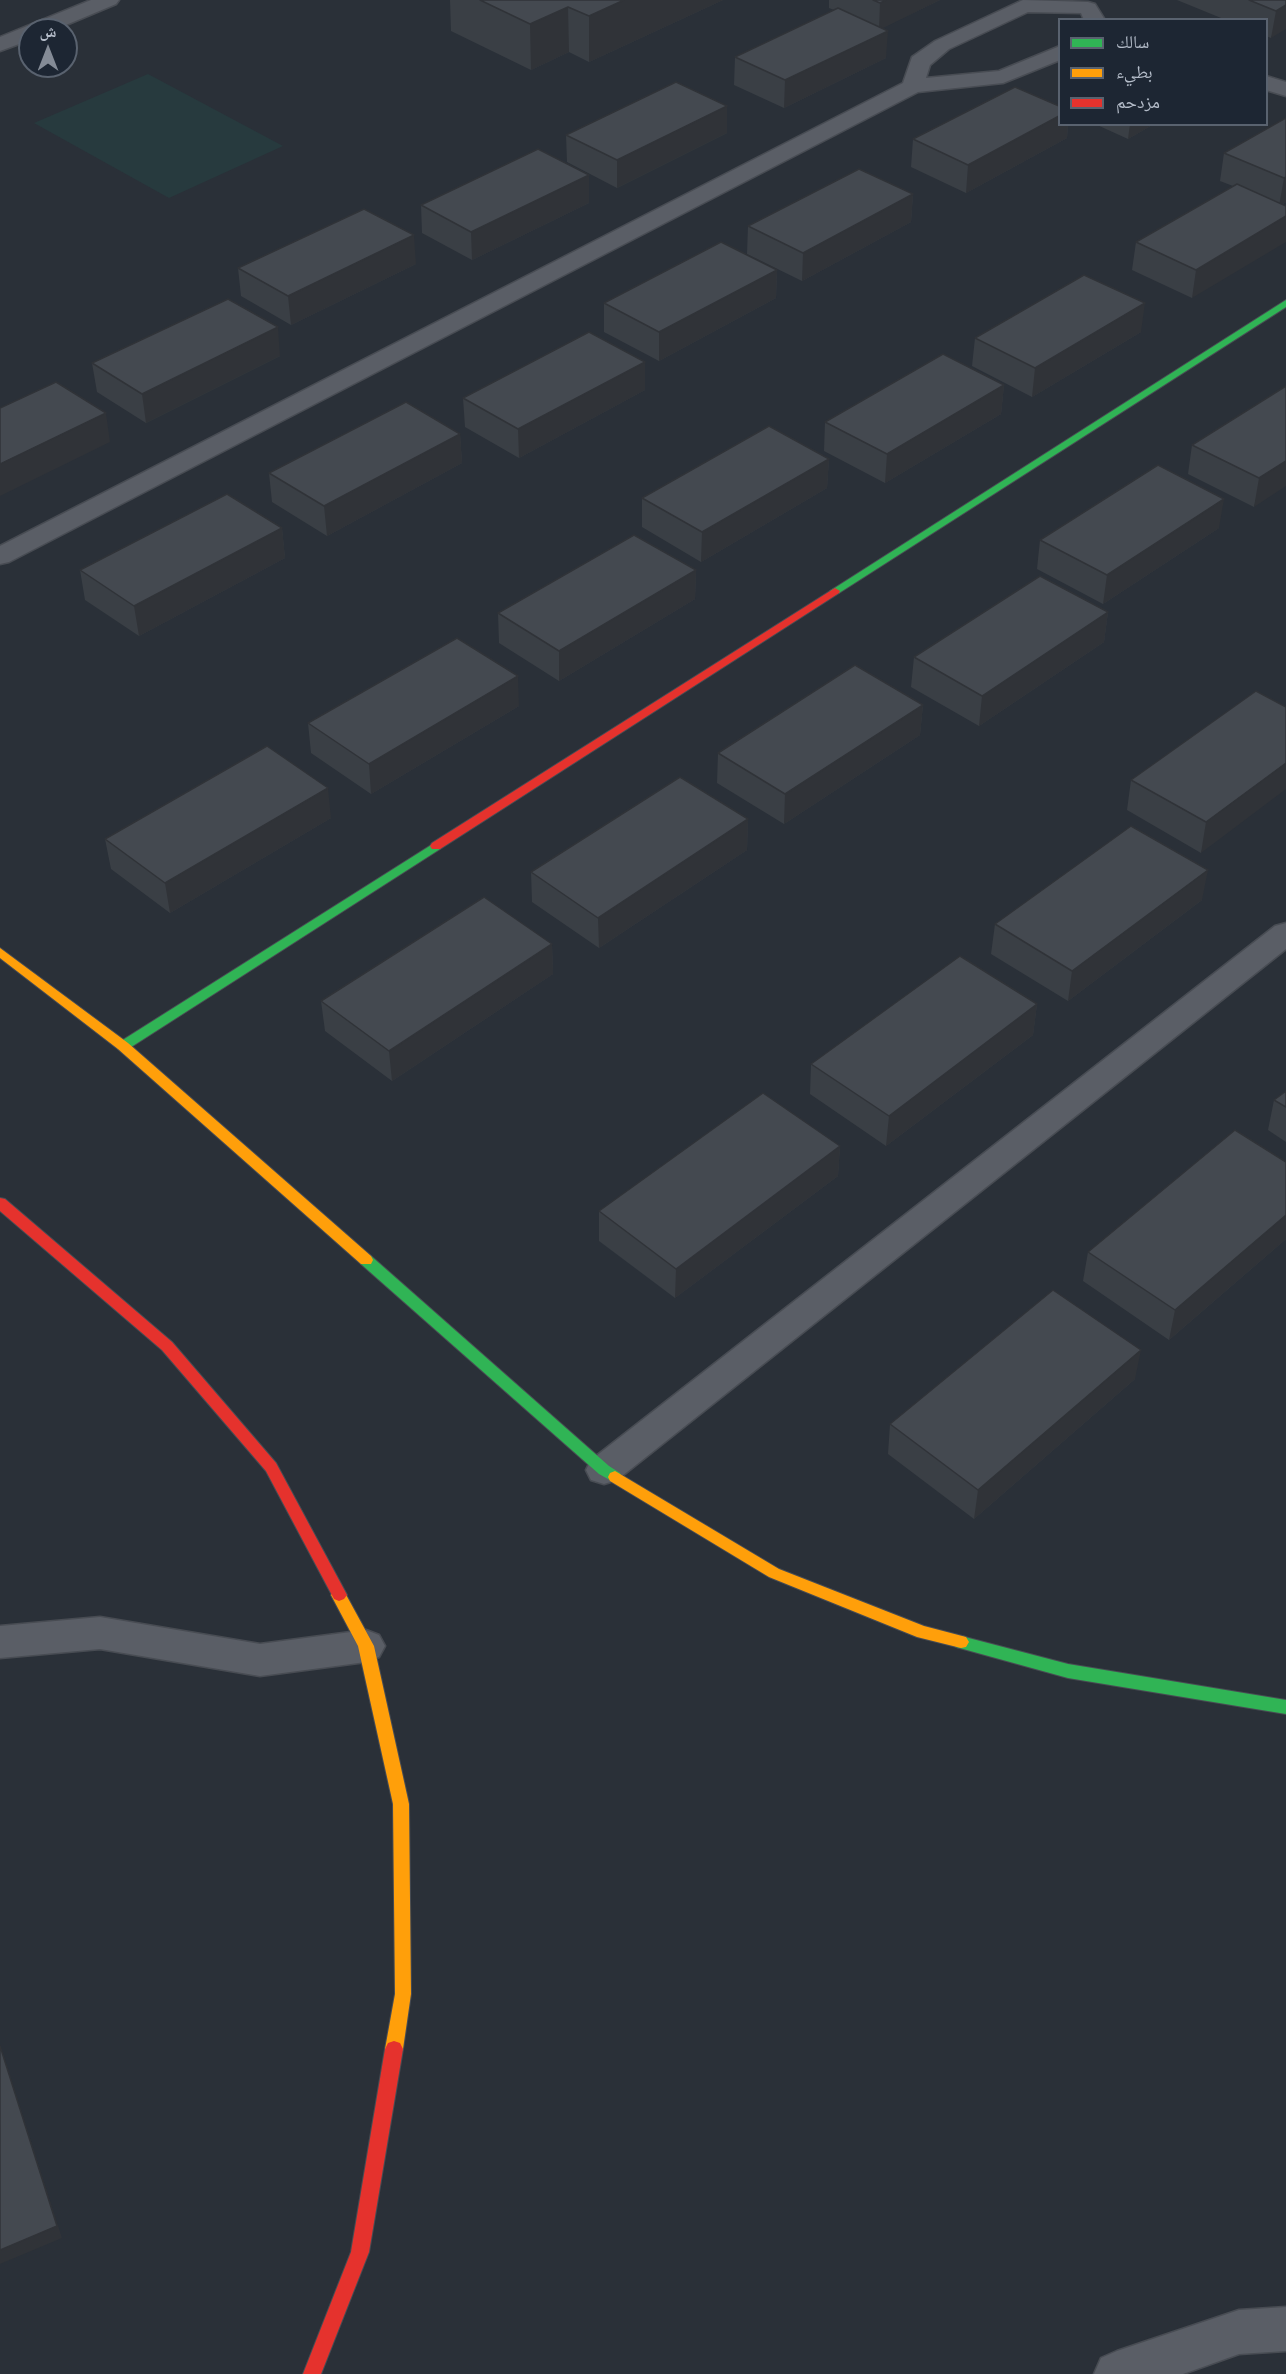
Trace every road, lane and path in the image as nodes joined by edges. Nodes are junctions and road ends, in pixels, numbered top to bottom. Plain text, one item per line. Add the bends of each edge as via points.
1 (110, 0) edge
2 (1084, 9) edge
3 (66, 18) edge
4 (1110, 18) edge
5 (18, 37) edge
6 (0, 45) edge
7 (1058, 52) edge
8 (1268, 83) edge
9 (914, 86) junction
10 (1286, 90) edge
11 (1286, 303) edge
12 (0, 556) edge
13 (1286, 933) edge
14 (0, 952) edge
15 (123, 1046) junction
16 (0, 1203) edge
17 (604, 1470) junction
18 (0, 1642) edge
19 (366, 1646) junction
20 (1286, 1707) edge
21 (1286, 2329) edge
22 (312, 2374) edge
23 (1117, 2374) edge

1 - 3 street
2 - 4 street
2 - 9 street via 1024,6 942,45 920,62
5 - 6 street
7 - 9 street via 1003,77
8 - 10 street
9 - 12 street
11 - 15 street
13 - 17 street
14 - 15 street
15 - 17 street
16 - 19 street via 167,1346 271,1467
17 - 20 street via 774,1573 922,1632 1068,1671
18 - 19 street via 100,1633 260,1660
19 - 22 street via 401,1804 403,1994 360,2252
21 - 23 street via 1239,2332

